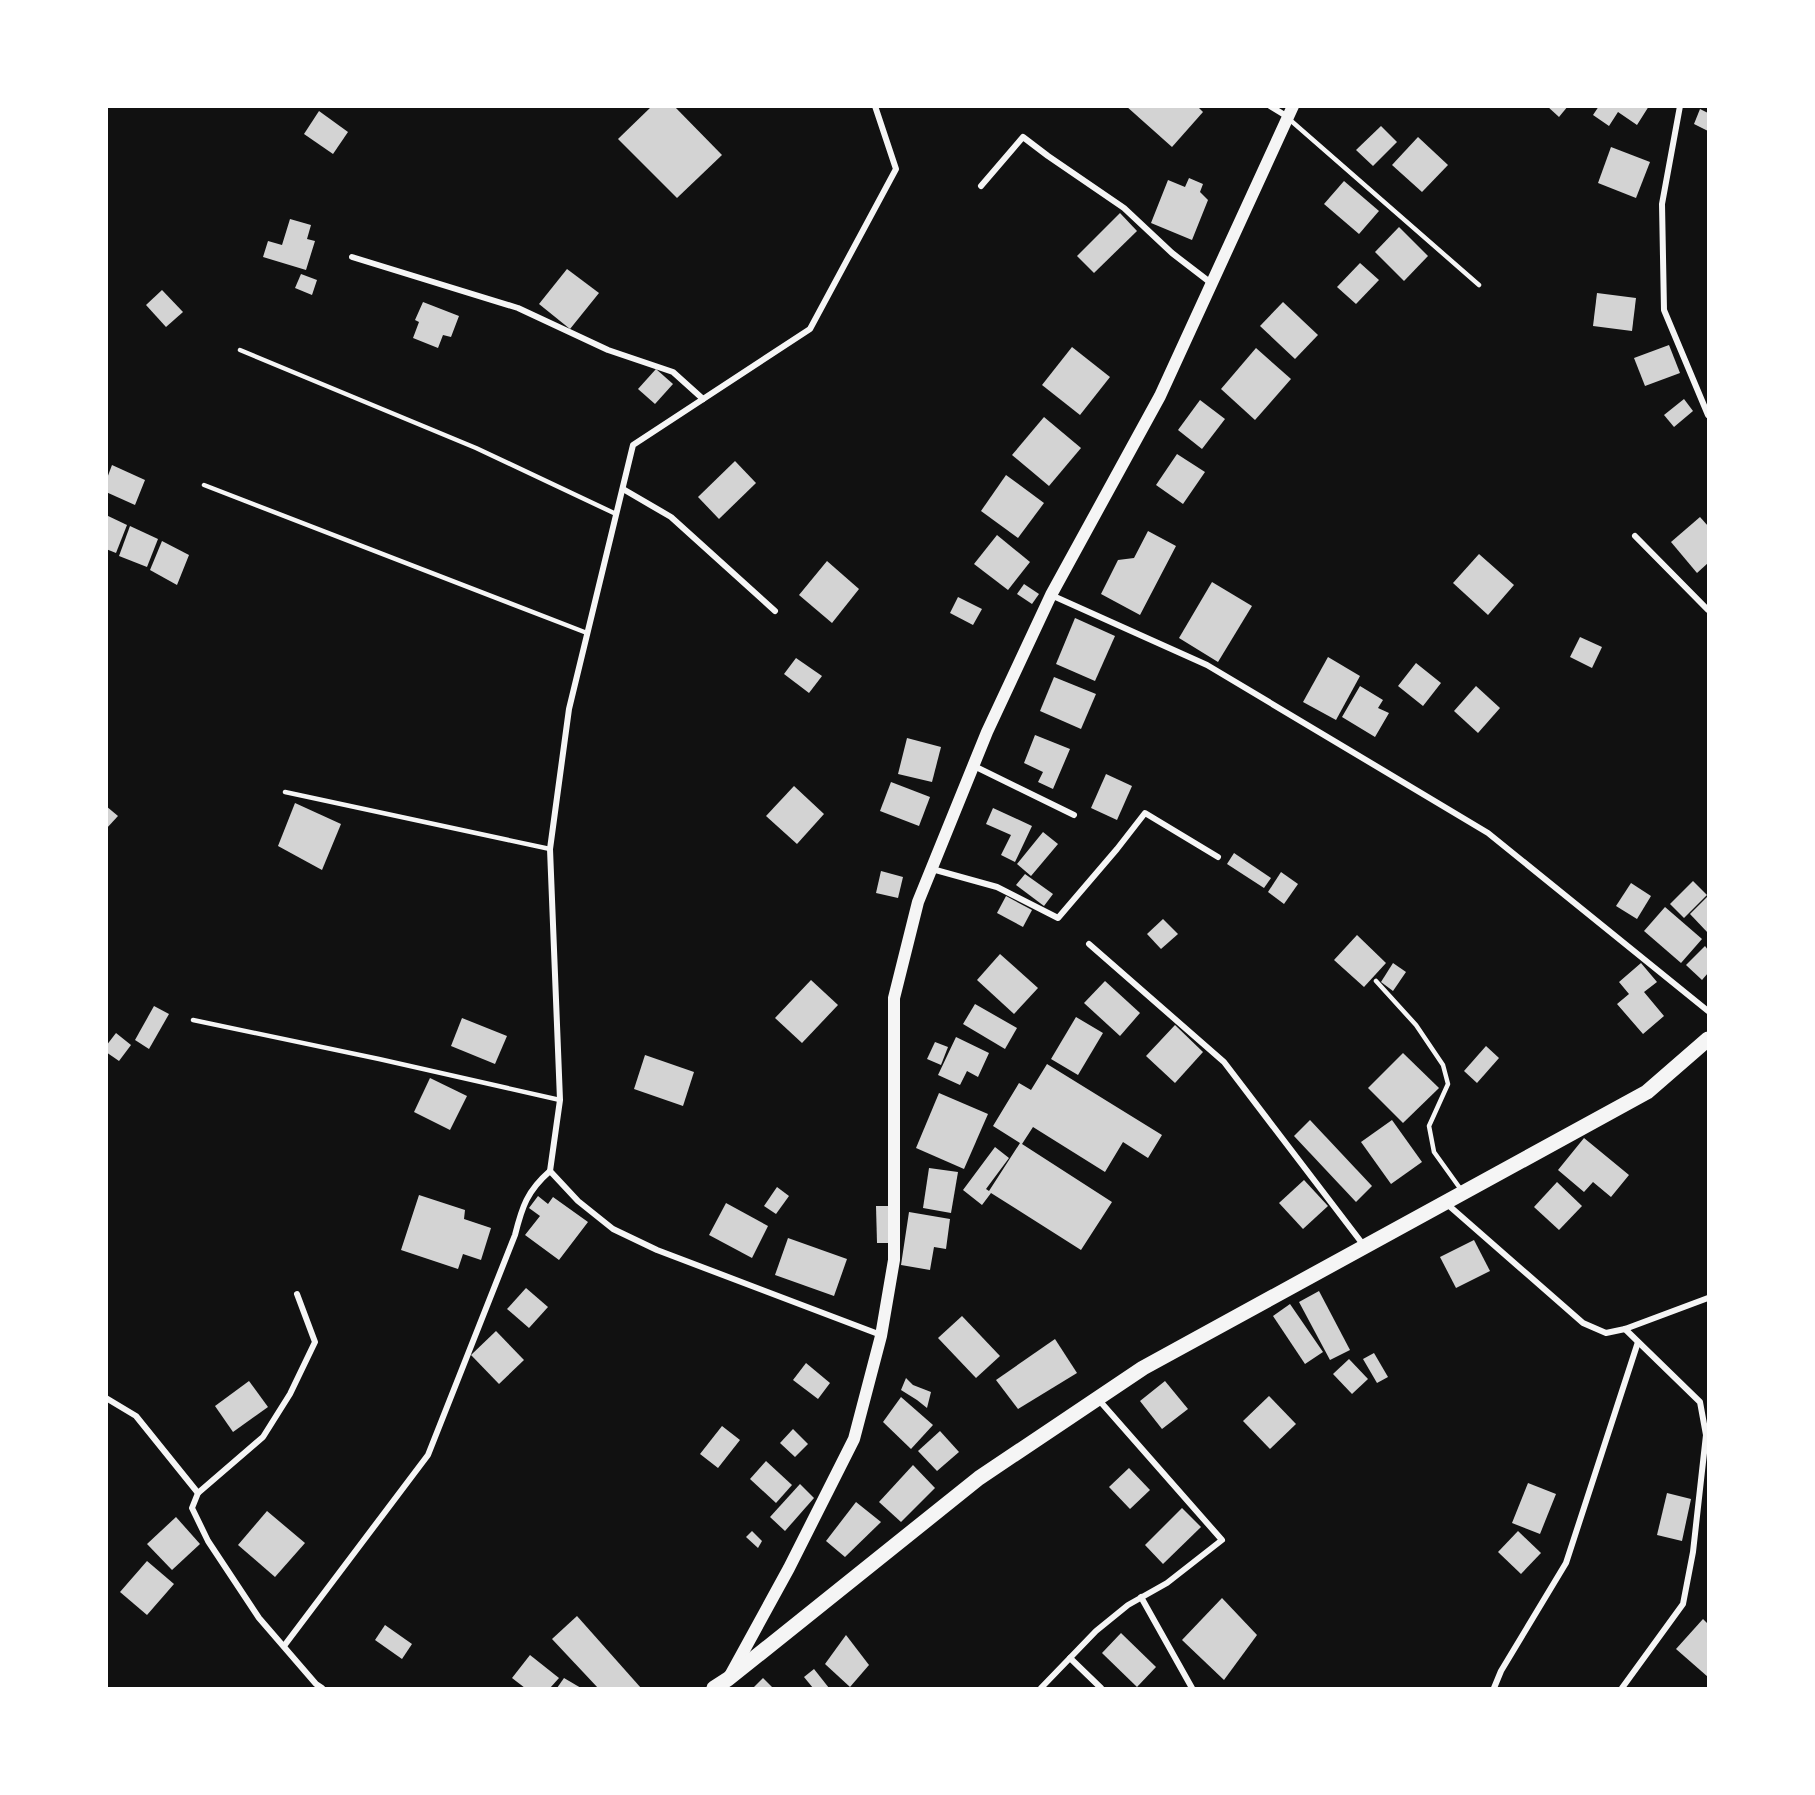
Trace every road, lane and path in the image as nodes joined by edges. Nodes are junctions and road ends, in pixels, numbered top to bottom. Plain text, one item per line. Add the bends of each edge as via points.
1 (875, 106) edge
2 (1270, 106) edge
3 (1680, 106) edge
4 (1291, 112) edge
5 (981, 186) dead end
6 (352, 256) dead end
7 (1212, 283) junction
8 (1479, 285) dead end
9 (240, 350) dead end
10 (703, 399) junction
11 (1708, 415) edge
12 (204, 485) dead end
13 (622, 489) junction
14 (616, 514) junction
15 (1635, 536) dead end
16 (1051, 595) junction
17 (1708, 610) edge
18 (775, 611) dead end
19 (587, 633) junction
20 (974, 766) junction
21 (285, 792) dead end
22 (1074, 815) dead end
23 (550, 849) junction
24 (1218, 857) dead end
25 (932, 869) junction
26 (1089, 944) dead end
27 (1376, 981) dead end
28 (1708, 1011) edge
29 (193, 1020) dead end
30 (1708, 1039) edge
31 (560, 1100) junction
32 (550, 1171) junction
33 (1464, 1193) junction
34 (1446, 1203) junction
35 (1365, 1247) junction
36 (297, 1294) dead end
37 (1708, 1298) edge
38 (1625, 1329) junction
39 (881, 1336) junction
40 (1638, 1342) junction
41 (106, 1398) edge
42 (1098, 1399) junction
43 (198, 1493) junction
44 (1141, 1597) junction
45 (284, 1646) junction
46 (1071, 1658) junction
47 (728, 1679) junction
48 (322, 1689) edge
49 (714, 1689) edge
50 (1041, 1689) edge
51 (1101, 1689) edge
52 (1192, 1689) edge
53 (1494, 1689) edge
54 (1622, 1689) edge

1 - 10 street via 896,169 810,329
2 - 4 street
3 - 11 street via 1662,204 1664,310
4 - 7 main road
4 - 8 lane
5 - 7 street via 1023,137 1124,208 1172,254
6 - 10 street via 518,308 608,350 673,372
7 - 16 main road via 1160,396
9 - 14 lane via 476,448
10 - 13 street via 633,445
12 - 19 lane
13 - 14 street
13 - 18 street via 671,517
14 - 19 street
15 - 17 street
16 - 20 main road
16 - 28 street via 1207,665 1488,833
19 - 23 street via 569,709
20 - 22 street
20 - 25 main road
21 - 23 lane
23 - 31 street
24 - 25 street via 1145,813 1059,918 996,887
25 - 39 main road via 918,902 894,998 894,1260
26 - 35 street via 1224,1062
27 - 33 lane via 1416,1025 1443,1065 1448,1084 1429,1126 1434,1152
29 - 31 lane
30 - 33 main road via 1647,1092
31 - 32 street
32 - 39 street via 578,1201 614,1229 657,1250
32 - 45 street via 523,1204 515,1235 428,1455
33 - 34 main road
34 - 35 main road
34 - 38 street via 1583,1323 1606,1333
35 - 42 main road via 1143,1368
36 - 43 street via 315,1342 290,1394 263,1437
37 - 38 street
38 - 40 street
39 - 47 main road via 854,1439
40 - 53 street via 1566,1563
40 - 54 street via 1700,1402 1706,1434 1683,1604
41 - 43 street via 136,1416
42 - 44 street via 1222,1540
42 - 47 main road via 979,1478
43 - 45 street via 192,1508 208,1541 259,1618
44 - 46 street via 1096,1631
44 - 52 street
45 - 48 street
46 - 50 street
46 - 51 street
47 - 49 main road

